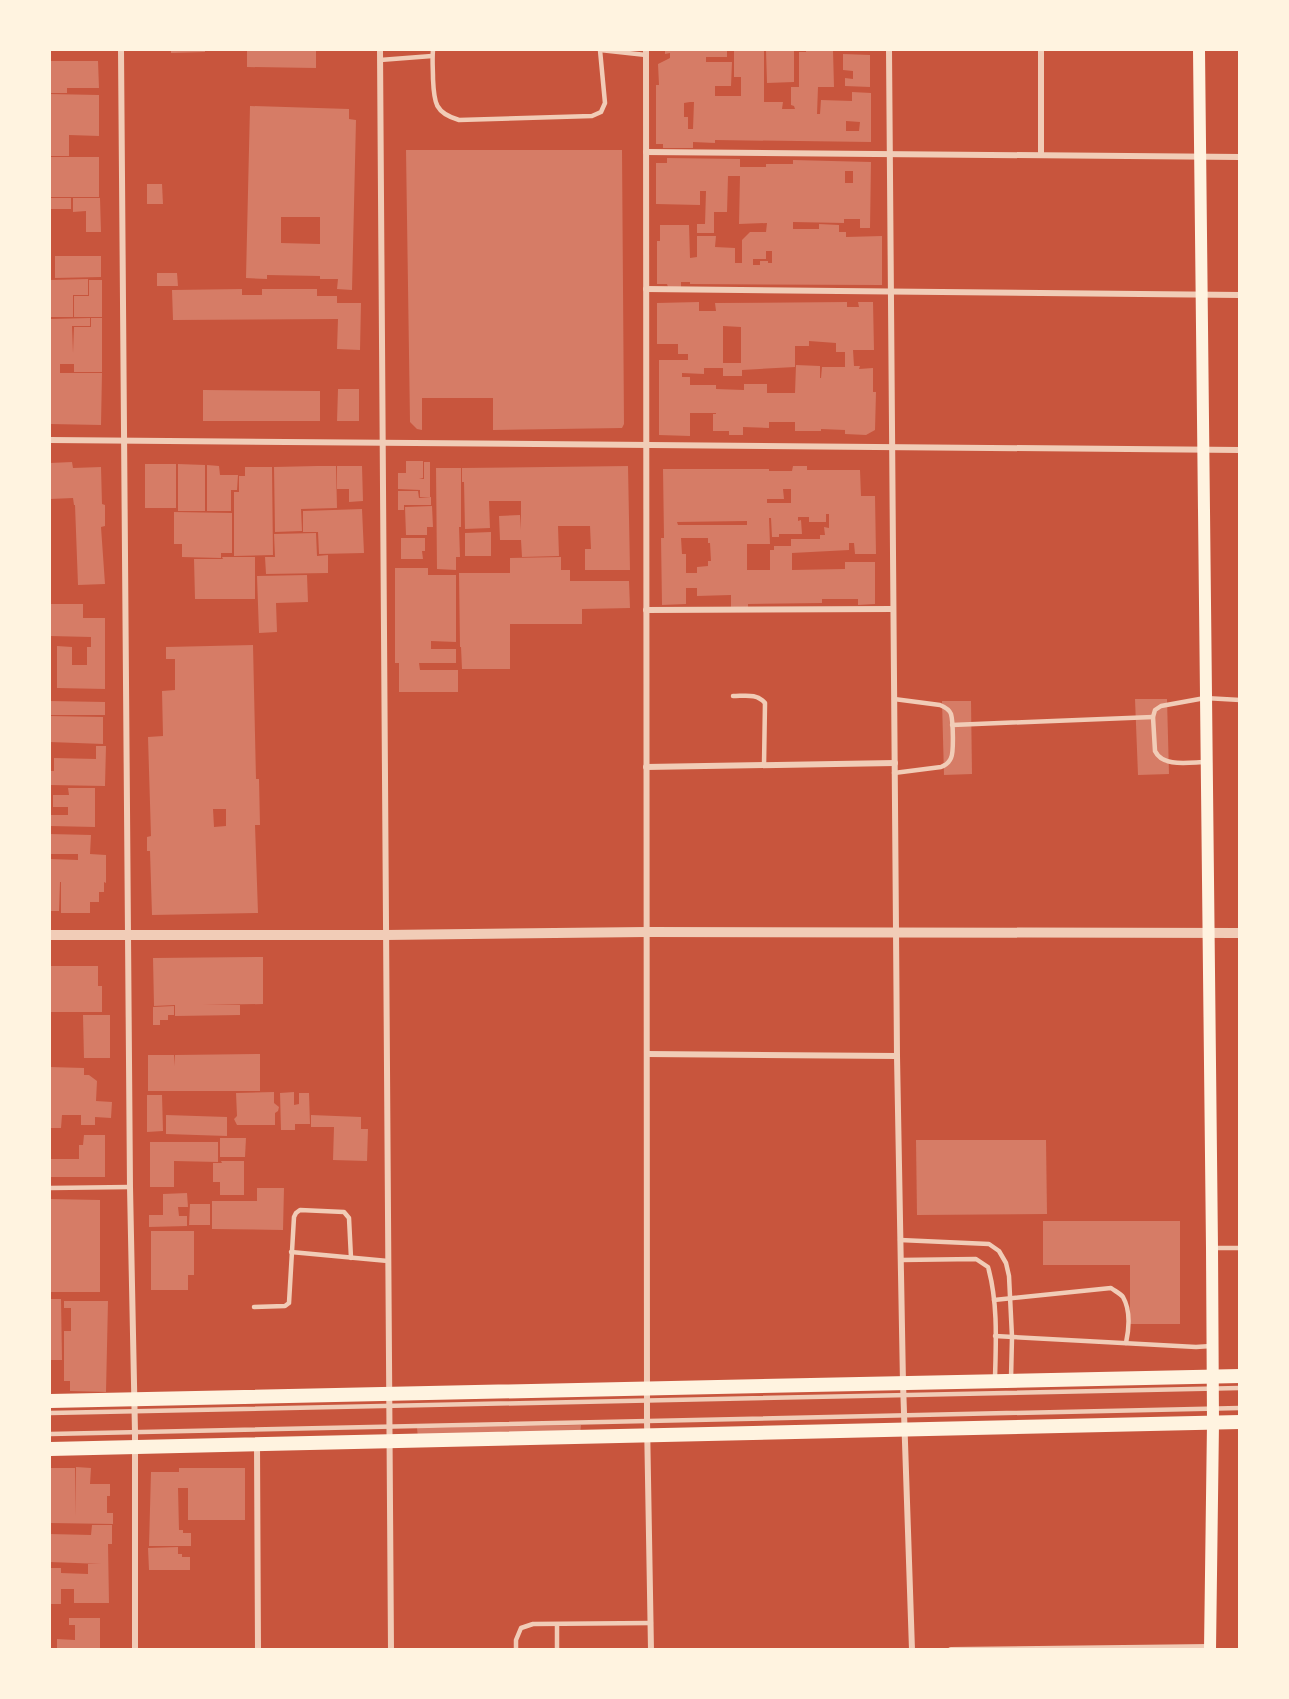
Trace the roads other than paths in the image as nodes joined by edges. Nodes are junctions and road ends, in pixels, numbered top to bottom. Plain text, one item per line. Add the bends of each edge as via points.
1 (121, 50) edge
2 (380, 50) edge
3 (433, 50) edge
4 (600, 50) edge
5 (888, 50) edge
6 (1041, 50) edge
7 (1199, 50) edge
8 (646, 52) edge
9 (432, 56) junction
10 (380, 60) junction
11 (646, 152) junction
12 (890, 154) junction
13 (1041, 155) junction
14 (1200, 156) junction
15 (1239, 157) edge
16 (646, 290) junction
17 (891, 292) junction
18 (1202, 295) junction
19 (1239, 295) edge
20 (50, 440) edge
21 (124, 441) junction
22 (382, 443) junction
23 (646, 445) junction
24 (892, 447) junction
25 (1203, 450) junction
26 (1239, 450) edge
27 (893, 609) junction
28 (646, 610) junction
29 (733, 696) dead end
30 (1205, 698) junction
31 (894, 699) junction
32 (1239, 700) edge
33 (1152, 717) junction
34 (952, 725) junction
35 (1206, 762) junction
36 (895, 763) junction
37 (764, 765) junction
38 (646, 767) junction
39 (894, 773) junction
40 (647, 932) junction
41 (896, 932) junction
42 (1209, 933) junction
43 (1239, 933) edge
44 (129, 934) junction
45 (50, 935) edge
46 (386, 935) junction
47 (647, 1054) junction
48 (897, 1056) junction
49 (130, 1187) junction
50 (50, 1188) edge
51 (900, 1240) junction
52 (1212, 1248) junction
53 (1239, 1248) edge
54 (291, 1252) junction
55 (351, 1258) junction
56 (901, 1260) junction
57 (388, 1261) junction
58 (1011, 1298) junction
59 (994, 1300) junction
60 (254, 1307) dead end
61 (995, 1336) junction
62 (1012, 1337) junction
63 (1126, 1343) junction
64 (1213, 1346) junction
65 (1239, 1376) edge
66 (1011, 1380) junction
67 (995, 1381) junction
68 (1213, 1383) junction
69 (1239, 1388) edge
70 (903, 1389) junction
71 (647, 1395) junction
72 (389, 1400) junction
73 (50, 1401) edge
74 (135, 1405) junction
75 (1239, 1408) edge
76 (50, 1413) edge
77 (1213, 1416) junction
78 (647, 1421) junction
79 (904, 1422) junction
80 (1239, 1422) edge
81 (389, 1427) junction
82 (135, 1432) junction
83 (50, 1434) edge
84 (647, 1435) junction
85 (390, 1441) junction
86 (257, 1444) junction
87 (135, 1447) junction
88 (50, 1449) edge
89 (651, 1623) junction
90 (557, 1624) junction
91 (1210, 1648) edge
92 (135, 1650) edge
93 (258, 1650) edge
94 (391, 1650) edge
95 (516, 1650) edge
96 (557, 1650) edge
97 (651, 1650) edge
98 (912, 1650) edge
99 (951, 1650) edge

1 - 21 street
2 - 10 street
3 - 9 lane
4 - 8 lane
4 - 9 lane via 605,103 601,112 561,118 459,120 447,116 434,99
5 - 12 street
6 - 13 street
7 - 14 main road
8 - 11 street
9 - 10 lane
10 - 22 street
11 - 12 street
11 - 16 street
12 - 13 street
12 - 17 street
13 - 14 street
14 - 15 street
14 - 18 main road
16 - 17 street
16 - 23 street
17 - 18 street
17 - 24 street
18 - 19 street
18 - 25 main road
20 - 21 street
21 - 22 street
21 - 44 street
22 - 23 street
22 - 46 street
23 - 24 street
23 - 28 street
24 - 25 street
24 - 27 street
25 - 26 street
25 - 30 main road
27 - 28 street
27 - 31 street
28 - 38 street
29 - 37 lane via 756,696 765,703
30 - 32 lane
30 - 33 lane via 1161,706
30 - 35 main road
31 - 34 lane via 946,708
31 - 36 street
33 - 34 lane
33 - 35 lane via 1158,757 1168,762
34 - 39 lane via 952,754 947,765
35 - 42 main road
36 - 37 street
36 - 39 street
37 - 38 street
38 - 40 street
39 - 41 street
40 - 41 street
40 - 46 street
40 - 47 street
41 - 42 street
41 - 48 street
42 - 43 street
42 - 52 main road
44 - 45 street
44 - 46 street
44 - 49 street
46 - 57 street
47 - 48 street
47 - 71 street
48 - 51 street
49 - 50 lane
49 - 74 street
51 - 56 street
51 - 58 lane via 989,1244 1006,1263
52 - 53 lane
52 - 64 main road
54 - 55 lane
54 - 55 lane via 296,1213 344,1212 349,1218
54 - 60 lane via 289,1303
55 - 57 lane
56 - 59 lane via 976,1259 988,1267
56 - 70 street
57 - 72 street
58 - 59 lane
58 - 62 lane
58 - 63 lane via 1111,1288 1123,1296 1127,1310
59 - 61 lane
61 - 62 lane
61 - 67 lane
62 - 63 lane
62 - 66 lane
63 - 64 lane
64 - 68 main road
65 - 68 main road
66 - 67 main road
66 - 68 main road
67 - 70 main road
68 - 69 lane
68 - 70 lane
68 - 77 main road
70 - 71 main road
70 - 79 street
71 - 72 main road
71 - 78 street
72 - 74 main road
72 - 81 street
73 - 74 main road
74 - 76 lane
74 - 82 street
75 - 77 lane
77 - 79 main road
77 - 80 main road
77 - 91 main road
78 - 79 lane
78 - 81 lane
78 - 84 street
79 - 84 main road
79 - 98 street
81 - 82 lane
81 - 85 street
82 - 83 lane
82 - 87 street
84 - 85 main road
84 - 89 street
85 - 86 main road
85 - 94 street
86 - 87 main road
86 - 93 street
87 - 88 main road
87 - 92 street
89 - 90 lane
89 - 97 street
90 - 95 lane via 521,1628
90 - 96 lane
91 - 99 street

